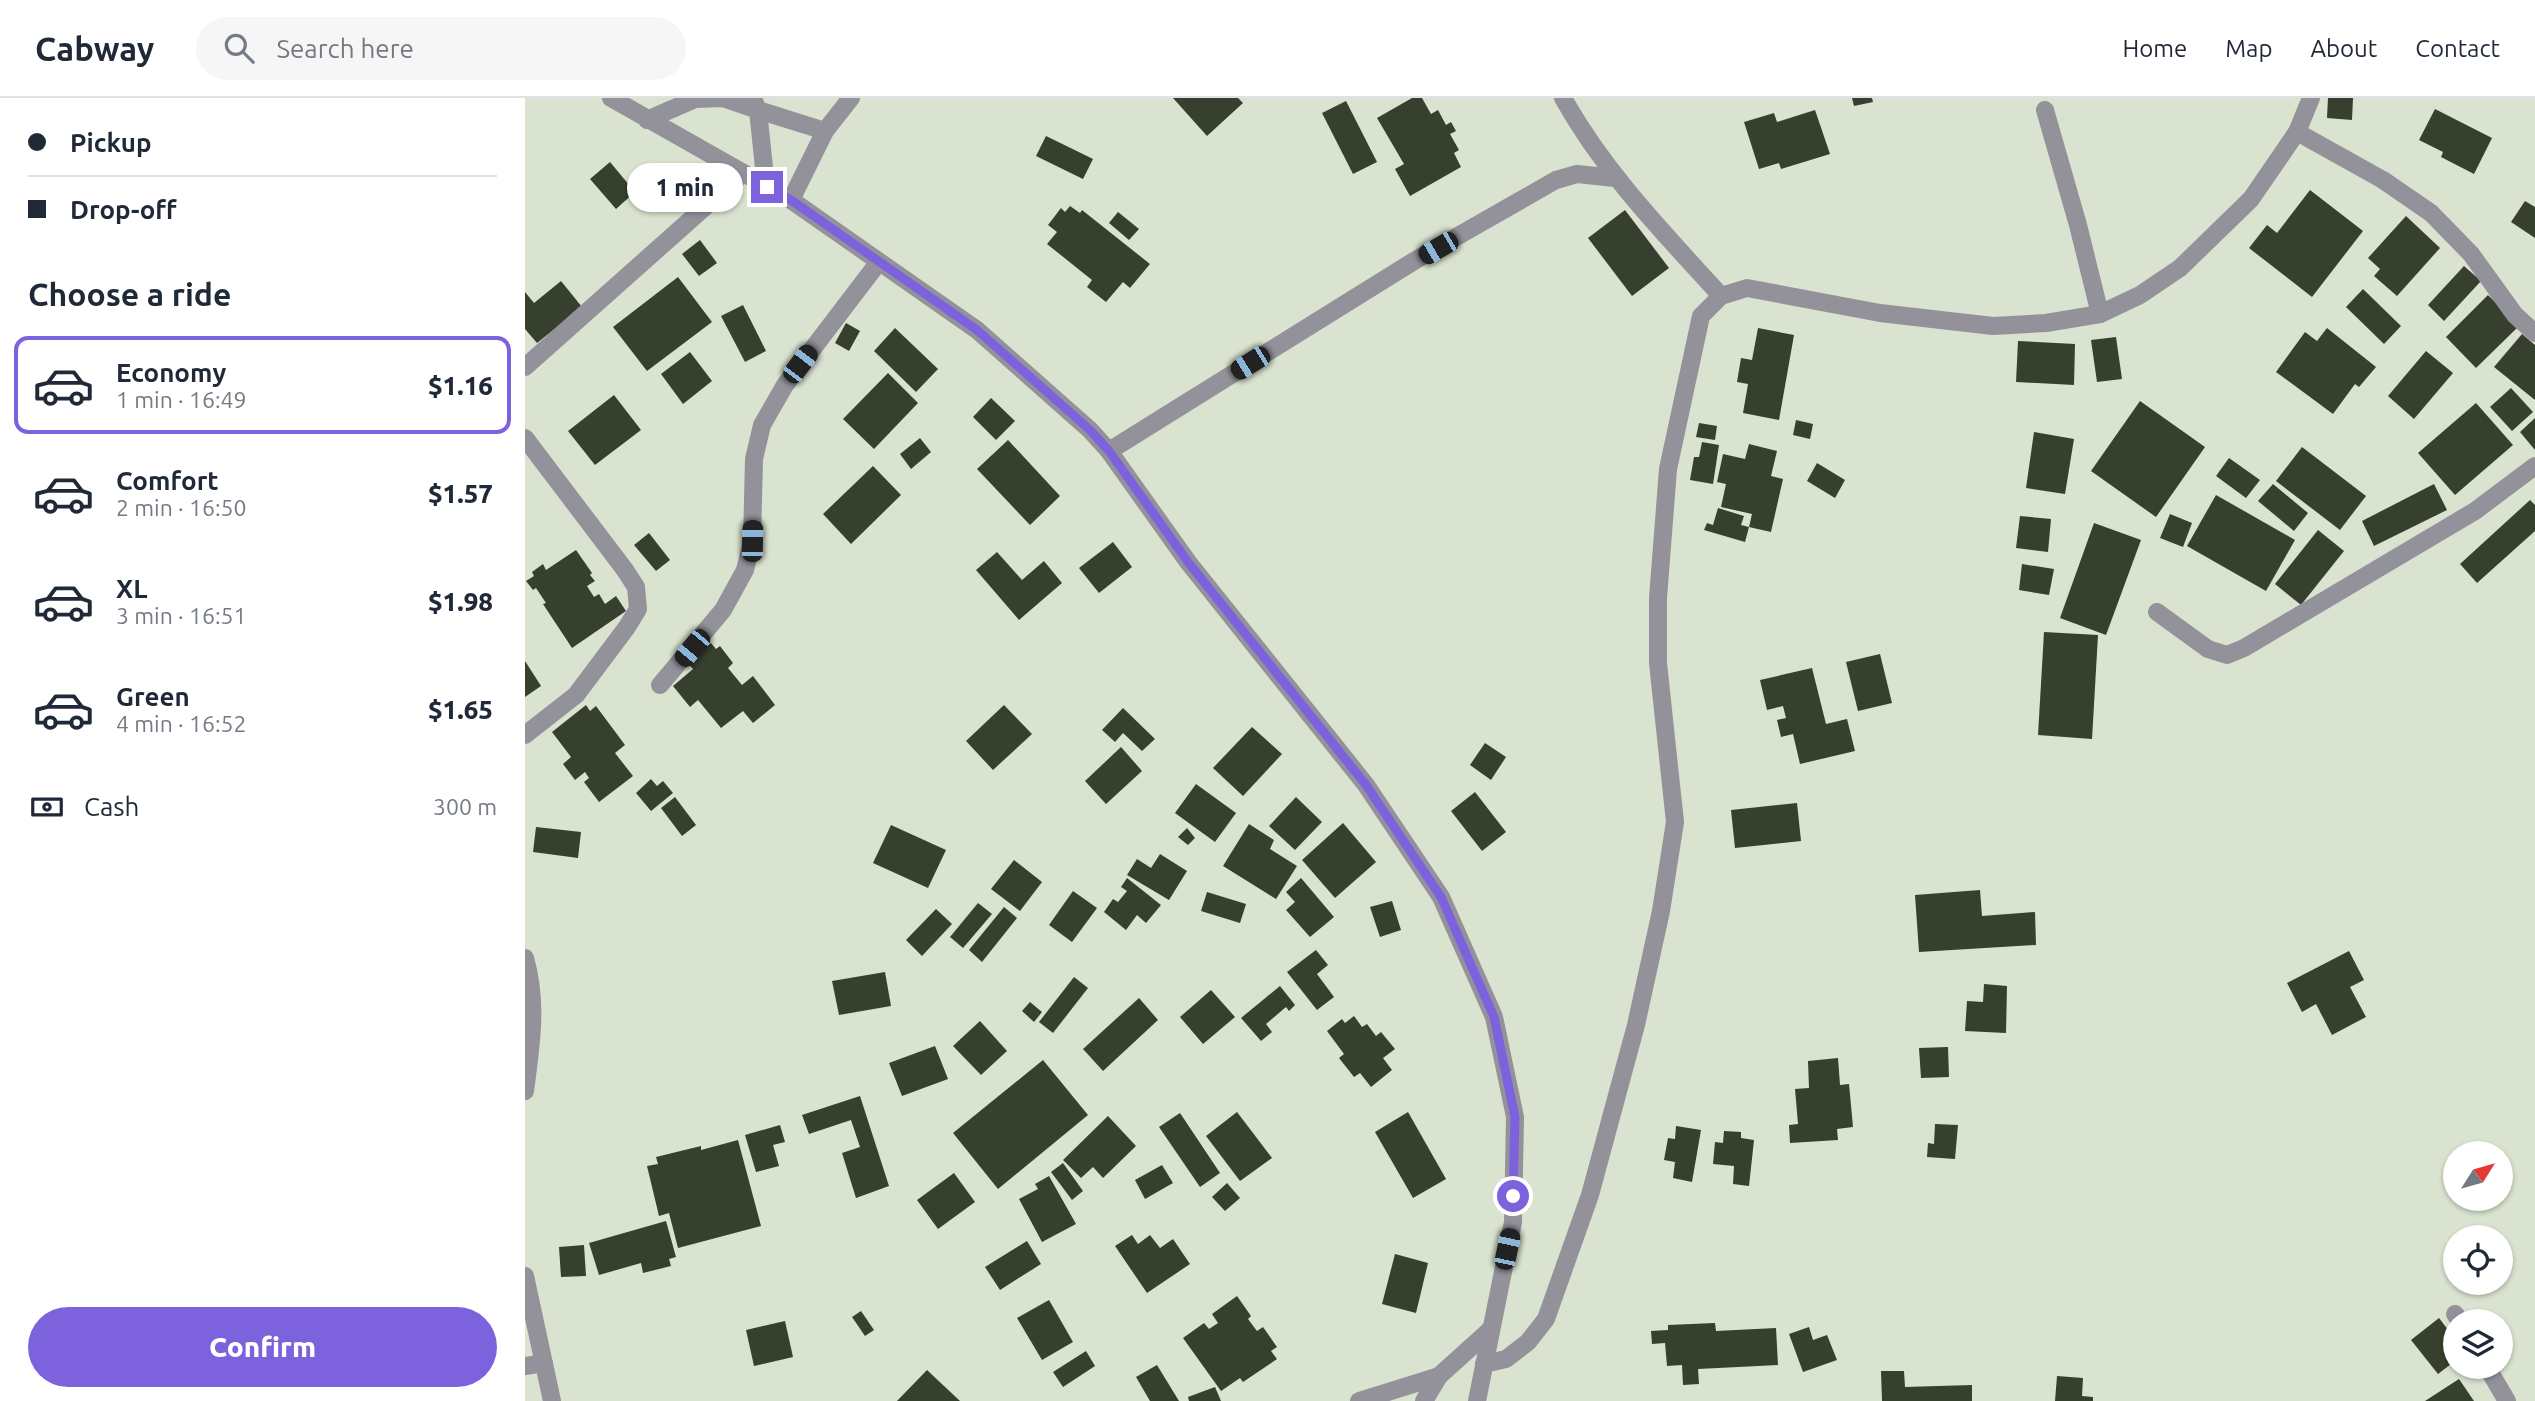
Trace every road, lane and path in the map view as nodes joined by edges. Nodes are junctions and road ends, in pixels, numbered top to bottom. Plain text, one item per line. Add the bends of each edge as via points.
1 (611, 98) edge
2 (851, 98) edge
3 (1563, 98) edge
4 (2311, 98) edge
5 (755, 104) edge
6 (2045, 110) dead end
7 (647, 120) junction
8 (825, 131) junction
9 (2297, 132) junction
10 (742, 174) junction
11 (1615, 178) junction
12 (767, 187) junction
13 (791, 200) junction
14 (878, 262) junction
15 (1721, 296) junction
16 (2100, 314) junction
17 (2535, 333) edge
18 (525, 367) edge
19 (525, 438) edge
20 (1109, 451) junction
21 (2535, 466) edge
22 (2157, 611) dead end
23 (660, 685) dead end
24 (525, 735) edge
25 (525, 958) edge
26 (525, 1091) edge
27 (525, 1276) edge
28 (1490, 1329) junction
29 (544, 1363) junction
30 (1484, 1364) junction
31 (525, 1366) edge
32 (1439, 1376) junction
33 (2494, 1379) edge
34 (552, 1401) edge
35 (1359, 1401) edge
36 (1424, 1401) edge
37 (1477, 1401) edge
38 (2507, 1401) edge

1 - 7 street
2 - 8 street
3 - 11 street
4 - 9 street
5 - 7 street via 723,98 695,100
5 - 8 street
5 - 12 street
6 - 16 street
7 - 10 street
8 - 13 street
9 - 16 street via 2251,200 2180,268
9 - 17 street via 2431,213
10 - 12 street
10 - 18 street
11 - 15 street
11 - 20 street via 1577,174 1556,180 1414,261
12 - 13 street
13 - 14 street
14 - 20 street via 977,330
14 - 23 street via 785,385 762,425 754,459 752,541 745,570 723,610
15 - 16 street via 1747,288 1879,313 1993,326
15 - 30 street via 1701,316 1668,469 1658,663 1675,822 1639,1013 1590,1195 1546,1319 1513,1354
19 - 24 street via 625,570 636,587 638,609 576,695
20 - 28 street via 1188,562 1366,785 1441,897 1494,1017 1515,1117 1513,1222
21 - 22 street via 2475,511 2227,655 2208,649
25 - 26 street via 532,982 534,1021
27 - 29 street
28 - 30 street
28 - 32 street
29 - 31 street
29 - 34 street
30 - 37 street
32 - 35 street
32 - 36 street
33 - 38 street

